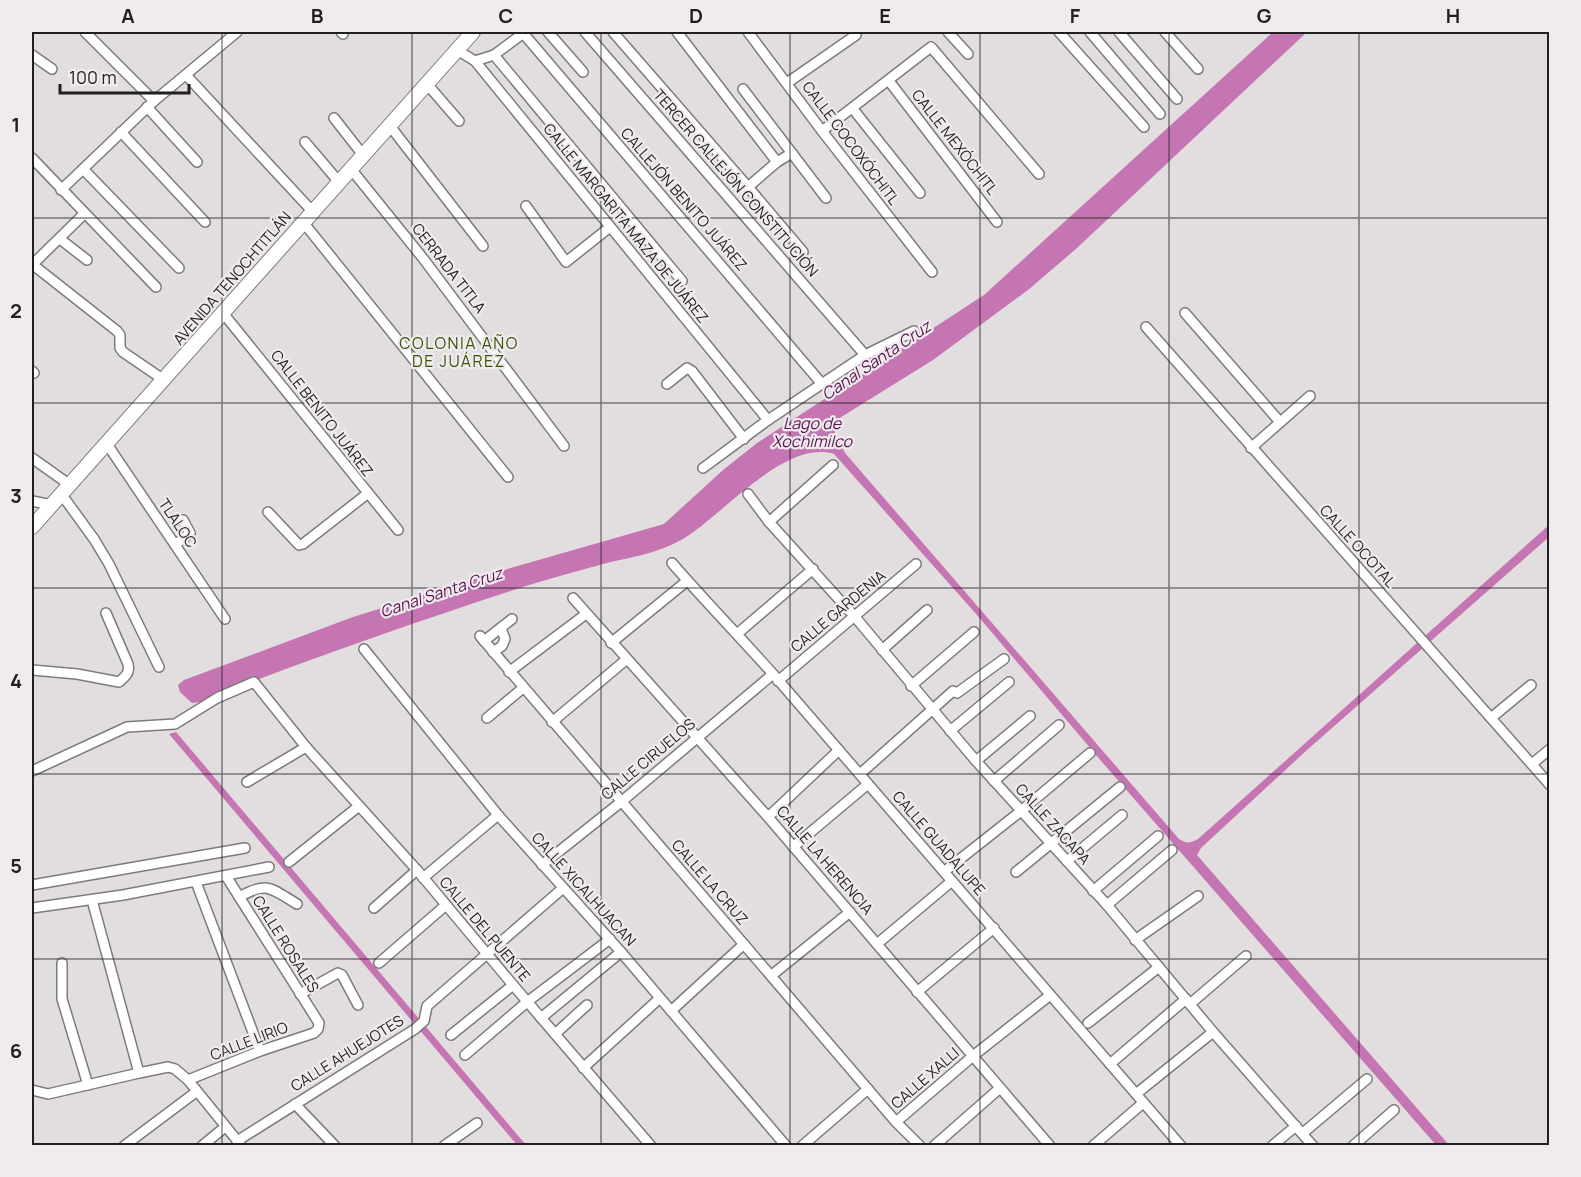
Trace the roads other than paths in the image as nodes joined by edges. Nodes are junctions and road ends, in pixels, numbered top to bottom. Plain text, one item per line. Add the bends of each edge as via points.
1 (85, 32) edge
2 (237, 32) edge
3 (474, 32) edge
4 (524, 32) edge
5 (548, 32) edge
6 (585, 32) edge
7 (613, 32) edge
8 (677, 32) edge
9 (749, 32) edge
10 (948, 32) edge
11 (1059, 32) edge
12 (1090, 32) edge
13 (1119, 32) edge
14 (1166, 32) edge
15 (856, 34) dead end
16 (457, 50) junction
17 (968, 54) dead end
18 (32, 55) edge
19 (494, 55) junction
20 (475, 62) junction
21 (52, 69) dead end
22 (1198, 69) dead end
23 (583, 72) dead end
24 (186, 75) junction
25 (889, 81) junction
26 (787, 83) junction
27 (427, 84) junction
28 (743, 89) dead end
29 (1177, 99) dead end
30 (150, 104) junction
31 (853, 109) junction
32 (1160, 114) dead end
33 (334, 118) dead end
34 (459, 121) dead end
35 (390, 126) junction
36 (1144, 127) dead end
37 (822, 131) junction
38 (121, 132) junction
39 (305, 142) dead end
40 (792, 153) junction
41 (363, 155) junction
42 (32, 158) edge
43 (197, 162) dead end
44 (777, 162) junction
45 (83, 169) junction
46 (351, 169) junction
47 (1040, 174) dead end
48 (339, 182) junction
49 (748, 187) junction
50 (61, 190) junction
51 (920, 192) dead end
52 (826, 198) dead end
53 (526, 206) dead end
54 (84, 214) junction
55 (308, 217) junction
56 (206, 222) dead end
57 (997, 222) dead end
58 (610, 227) junction
59 (60, 239) junction
60 (483, 246) dead end
61 (803, 252) dead end
62 (87, 260) dead end
63 (179, 268) dead end
64 (33, 269) edge
65 (932, 272) dead end
66 (682, 280) dead end
67 (156, 287) dead end
68 (224, 313) junction
69 (1185, 313) dead end
70 (1146, 327) dead end
71 (914, 331) dead end
72 (865, 355) junction
73 (164, 380) junction
74 (666, 384) dead end
75 (822, 384) junction
76 (1310, 396) dead end
77 (768, 420) junction
78 (1280, 422) junction
79 (744, 438) junction
80 (106, 444) junction
81 (564, 446) dead end
82 (1251, 448) junction
83 (32, 458) edge
84 (834, 465) dead end
85 (703, 468) dead end
86 (508, 477) dead end
87 (368, 494) junction
88 (748, 494) dead end
89 (61, 495) junction
90 (32, 501) edge
91 (268, 512) dead end
92 (183, 520) dead end
93 (769, 522) junction
94 (32, 527) edge
95 (398, 530) dead end
96 (175, 545) junction
97 (672, 563) dead end
98 (916, 564) dead end
99 (813, 569) junction
100 (687, 581) junction
101 (573, 598) dead end
102 (927, 610) dead end
103 (106, 613) dead end
104 (586, 614) junction
105 (855, 617) junction
106 (225, 619) dead end
107 (512, 619) dead end
108 (501, 628) junction
109 (974, 632) dead end
110 (737, 634) junction
111 (611, 643) junction
112 (364, 649) dead end
113 (882, 650) junction
114 (494, 652) junction
115 (627, 659) junction
116 (1004, 659) dead end
117 (159, 667) dead end
118 (32, 670) edge
119 (509, 672) junction
120 (776, 677) junction
121 (1009, 682) dead end
122 (1531, 685) dead end
123 (911, 686) junction
124 (524, 688) junction
125 (933, 709) junction
126 (1030, 716) dead end
127 (487, 718) dead end
128 (1491, 718) junction
129 (552, 722) junction
130 (1059, 725) dead end
131 (950, 731) junction
132 (696, 738) junction
133 (306, 747) junction
134 (1550, 749) edge
135 (839, 750) junction
136 (1090, 753) dead end
137 (976, 761) junction
138 (1532, 764) junction
139 (32, 771) edge
140 (860, 774) junction
141 (994, 781) junction
142 (247, 782) dead end
143 (868, 784) junction
144 (1550, 785) edge
145 (1120, 787) dead end
146 (621, 802) junction
147 (359, 806) junction
148 (1021, 811) junction
149 (498, 815) junction
150 (1122, 815) dead end
151 (768, 817) junction
152 (1158, 836) dead end
153 (1051, 844) junction
154 (794, 847) junction
155 (245, 848) dead end
156 (1172, 850) dead end
157 (1066, 861) junction
158 (289, 862) dead end
159 (542, 865) junction
160 (269, 867) dead end
161 (945, 871) junction
162 (1016, 872) dead end
163 (420, 874) junction
164 (226, 876) junction
165 (952, 881) junction
166 (196, 882) junction
167 (32, 885) edge
168 (562, 889) junction
169 (1093, 891) junction
170 (1198, 896) dead end
171 (239, 897) junction
172 (92, 900) junction
173 (297, 904) dead end
174 (447, 905) junction
175 (1107, 905) junction
176 (32, 908) edge
177 (374, 908) dead end
178 (850, 912) junction
179 (994, 928) junction
180 (610, 939) junction
181 (1135, 940) junction
182 (744, 944) junction
183 (877, 944) junction
184 (621, 952) junction
185 (487, 955) junction
186 (1246, 956) dead end
187 (62, 963) dead end
188 (380, 963) dead end
189 (1159, 967) junction
190 (772, 975) junction
191 (513, 985) junction
192 (917, 992) junction
193 (300, 993) junction
194 (1049, 996) junction
195 (660, 998) junction
196 (1188, 1001) junction
197 (527, 1002) junction
198 (358, 1005) dead end
199 (587, 1005) dead end
200 (671, 1011) junction
201 (541, 1018) junction
202 (1088, 1023) dead end
203 (318, 1029) joint
204 (1213, 1032) junction
205 (555, 1034) junction
206 (451, 1035) dead end
207 (260, 1051) junction
208 (465, 1055) dead end
209 (973, 1056) junction
210 (1110, 1064) junction
211 (583, 1068) junction
212 (139, 1073) junction
213 (1367, 1079) dead end
214 (188, 1080) junction
215 (88, 1085) junction
216 (1000, 1088) junction
217 (868, 1089) junction
218 (32, 1090) edge
219 (196, 1092) junction
220 (1136, 1094) junction
221 (1143, 1103) junction
222 (296, 1104) junction
223 (1394, 1110) dead end
224 (896, 1122) junction
225 (477, 1123) dead end
226 (225, 1127) junction
227 (1300, 1130) junction
228 (239, 1143) edge
229 (124, 1146) edge
230 (201, 1146) edge
231 (334, 1146) edge
232 (444, 1146) edge
233 (651, 1146) edge
234 (786, 1146) edge
235 (802, 1146) edge
236 (921, 1146) edge
237 (933, 1146) edge
238 (1050, 1146) edge
239 (1093, 1146) edge
240 (1181, 1146) edge
241 (1272, 1146) edge
242 (1314, 1146) edge
243 (1353, 1146) edge

1 - 30 street
2 - 24 street
3 - 16 main road, AVENIDA TENOCHTITLÁN
4 - 19 street
4 - 75 street, CALLEJÓN BENITO JUÁREZ
5 - 23 street
6 - 72 street, TERCER CALLEJÓN CONSTITUCIÓN
7 - 49 street
8 - 44 street
9 - 26 street, CALLE COCOXÓCHITL
10 - 17 street
11 - 36 street
12 - 32 street
13 - 29 street
14 - 22 street
15 - 26 street
16 - 20 street, CALLE MARGARITA MAZA DE JUÁREZ
16 - 27 main road, AVENIDA TENOCHTITLÁN
18 - 21 street
19 - 20 street
19 - 66 street
20 - 58 street, CALLE MARGARITA MAZA DE JUÁREZ
24 - 30 street
24 - 55 street
25 - 31 street
25 - 47 street via 931,46
25 - 57 street, CALLE MEXÓCHITL
26 - 37 street, CALLE COCOXÓCHITL
27 - 34 street
27 - 35 main road, AVENIDA TENOCHTITLÁN
28 - 40 street
30 - 38 street
30 - 43 street
31 - 37 street
31 - 51 street
33 - 41 street
35 - 41 main road, AVENIDA TENOCHTITLÁN
35 - 60 street
37 - 65 street, CALLE COCOXÓCHITL
38 - 45 street
38 - 56 street
39 - 48 street
40 - 44 street
40 - 52 street
41 - 46 main road, AVENIDA TENOCHTITLÁN
42 - 50 street
44 - 49 street
45 - 50 street
45 - 63 street
46 - 48 main road, AVENIDA TENOCHTITLÁN
46 - 81 street, CERRADA TITLA
48 - 55 main road, AVENIDA TENOCHTITLÁN
49 - 61 street
50 - 54 street
53 - 58 street via 566,262
54 - 59 street
54 - 67 street
55 - 68 main road, AVENIDA TENOCHTITLÁN
55 - 86 street
58 - 77 street, CALLE MARGARITA MAZA DE JUÁREZ
59 - 62 street
59 - 64 street
64 - 73 street via 117,331 123,352
68 - 73 main road, AVENIDA TENOCHTITLÁN
68 - 87 street, CALLE BENITO JUÁREZ
69 - 78 street
70 - 82 street, CALLE OCOTAL
71 - 72 street
72 - 75 street
73 - 80 main road, AVENIDA TENOCHTITLÁN
74 - 79 street via 687,368 692,371
75 - 77 street
76 - 78 street
77 - 79 street
78 - 82 street
79 - 85 street
80 - 89 main road, AVENIDA TENOCHTITLÁN
80 - 96 street, TLALOC
82 - 128 street, CALLE OCOTAL
83 - 89 street
84 - 93 street
87 - 91 street via 299,545
87 - 95 street, CALLE BENITO JUÁREZ
88 - 93 street, CALLE ZACAPA
89 - 90 street
89 - 94 main road, AVENIDA TENOCHTITLÁN
89 - 117 street via 109,564
92 - 96 street via 190,533
93 - 99 street, CALLE ZACAPA
96 - 106 street, TLALOC
97 - 100 street, CALLE GUADALUPE
98 - 105 street, CALLE GARDENIA
99 - 105 street, CALLE ZACAPA
99 - 110 street
100 - 110 street, CALLE GUADALUPE
100 - 111 street
101 - 104 street, CALLE LA HERENCIA
102 - 113 street
103 - 118 street via 128,664 127,676 119,682
104 - 111 street, CALLE LA HERENCIA
104 - 119 street
105 - 113 street, CALLE ZACAPA
105 - 120 street, CALLE GARDENIA
107 - 108 street
108 - 114 street via 505,639
108 - 114 street, CALLE LA CRUZ via 482,638
109 - 123 street
110 - 120 street, CALLE GUADALUPE
111 - 115 street, CALLE LA HERENCIA
112 - 149 street, CALLE XICALHUACAN
113 - 123 street, CALLE ZACAPA
114 - 119 street, CALLE LA CRUZ
115 - 129 street
115 - 132 street, CALLE LA HERENCIA
116 - 125 street via 957,693 953,691
119 - 124 street, CALLE LA CRUZ
120 - 132 street, CALLE CIRUELOS
120 - 135 street, CALLE GUADALUPE
121 - 131 street
122 - 128 street
123 - 125 street, CALLE ZACAPA
124 - 127 street
124 - 129 street, CALLE LA CRUZ
125 - 131 street, CALLE ZACAPA
125 - 140 street
126 - 137 street
128 - 138 street, CALLE OCOTAL
129 - 146 street, CALLE LA CRUZ
130 - 141 street
131 - 137 street, CALLE ZACAPA
132 - 146 street, CALLE CIRUELOS
132 - 151 street, CALLE LA HERENCIA
133 - 139 street, CALLE DEL PUENTE via 255,682 217,698 175,724 127,727
133 - 142 street
133 - 147 street, CALLE DEL PUENTE
134 - 138 street
135 - 140 street, CALLE GUADALUPE
135 - 151 street
136 - 148 street
137 - 141 street, CALLE ZACAPA
138 - 144 street, CALLE OCOTAL
140 - 143 street, CALLE GUADALUPE
141 - 148 street, CALLE ZACAPA
143 - 154 street
143 - 161 street, CALLE GUADALUPE
145 - 153 street
146 - 159 street, CALLE CIRUELOS
146 - 182 street, CALLE LA CRUZ
147 - 158 street
147 - 163 street, CALLE DEL PUENTE
148 - 153 street, CALLE ZACAPA
148 - 161 street
149 - 159 street, CALLE XICALHUACAN
149 - 163 street
150 - 157 street
151 - 154 street, CALLE LA HERENCIA
152 - 169 street
153 - 157 street, CALLE ZACAPA
153 - 162 street
154 - 178 street, CALLE LA HERENCIA
155 - 167 street
156 - 175 street
157 - 169 street, CALLE ZACAPA
159 - 168 street, CALLE XICALHUACAN
160 - 164 street
161 - 165 street, CALLE GUADALUPE
163 - 174 street, CALLE DEL PUENTE
163 - 177 street
164 - 166 street
164 - 171 street, CALLE ROSALES
165 - 179 street, CALLE GUADALUPE
165 - 183 street
166 - 172 street
166 - 207 street
168 - 180 street, CALLE XICALHUACAN
168 - 185 street, CALLE AHUEJOTES
169 - 175 street, CALLE ZACAPA
170 - 181 street
171 - 173 street via 266,887
171 - 193 street, CALLE ROSALES
172 - 176 street
172 - 212 street
174 - 185 street, CALLE DEL PUENTE
174 - 188 street
175 - 181 street, CALLE ZACAPA
178 - 183 street, CALLE LA HERENCIA
178 - 190 street
179 - 192 street
179 - 194 street, CALLE GUADALUPE
180 - 184 street, CALLE XICALHUACAN
180 - 197 street
181 - 189 street, CALLE ZACAPA
182 - 190 street, CALLE LA CRUZ
182 - 200 street
183 - 192 street, CALLE LA HERENCIA
184 - 195 street, CALLE XICALHUACAN
184 - 201 street
185 - 191 street, CALLE DEL PUENTE
185 - 222 street, CALLE AHUEJOTES via 427,1006 424,1021 415,1029
186 - 196 street
187 - 215 street via 62,999
189 - 196 street, CALLE ZACAPA
189 - 202 street
190 - 217 street, CALLE LA CRUZ
191 - 197 street, CALLE DEL PUENTE
191 - 206 street
192 - 209 street, CALLE LA HERENCIA
193 - 198 street via 338,973
193 - 203 street, CALLE ROSALES via 319,1023
194 - 209 street, CALLE XALLI
194 - 210 street, CALLE GUADALUPE
195 - 200 street, CALLE XICALHUACAN
195 - 211 street
196 - 204 street, CALLE ZACAPA
196 - 210 street
197 - 201 street, CALLE DEL PUENTE
197 - 208 street
199 - 205 street
200 - 234 street, CALLE XICALHUACAN
201 - 205 street, CALLE DEL PUENTE
203 - 207 street, CALLE LIRIO
204 - 220 street
204 - 227 street, CALLE ZACAPA
205 - 211 street, CALLE DEL PUENTE
207 - 214 street, CALLE LIRIO
209 - 216 street, CALLE LA HERENCIA
209 - 224 street, CALLE XALLI
210 - 220 street, CALLE GUADALUPE
211 - 233 street, CALLE DEL PUENTE
212 - 214 street via 175,1069
212 - 215 street
213 - 227 street
214 - 219 street
215 - 218 street via 48,1094
216 - 237 street
216 - 238 street, CALLE LA HERENCIA
217 - 224 street, CALLE LA CRUZ
217 - 235 street
219 - 226 street
219 - 229 street
220 - 221 street, CALLE GUADALUPE
221 - 239 street
221 - 240 street, CALLE GUADALUPE
222 - 228 street, CALLE AHUEJOTES
222 - 231 street
223 - 243 street
224 - 236 street, CALLE LA CRUZ
225 - 232 street
226 - 228 street
226 - 230 street
227 - 241 street
227 - 242 street, CALLE ZACAPA

